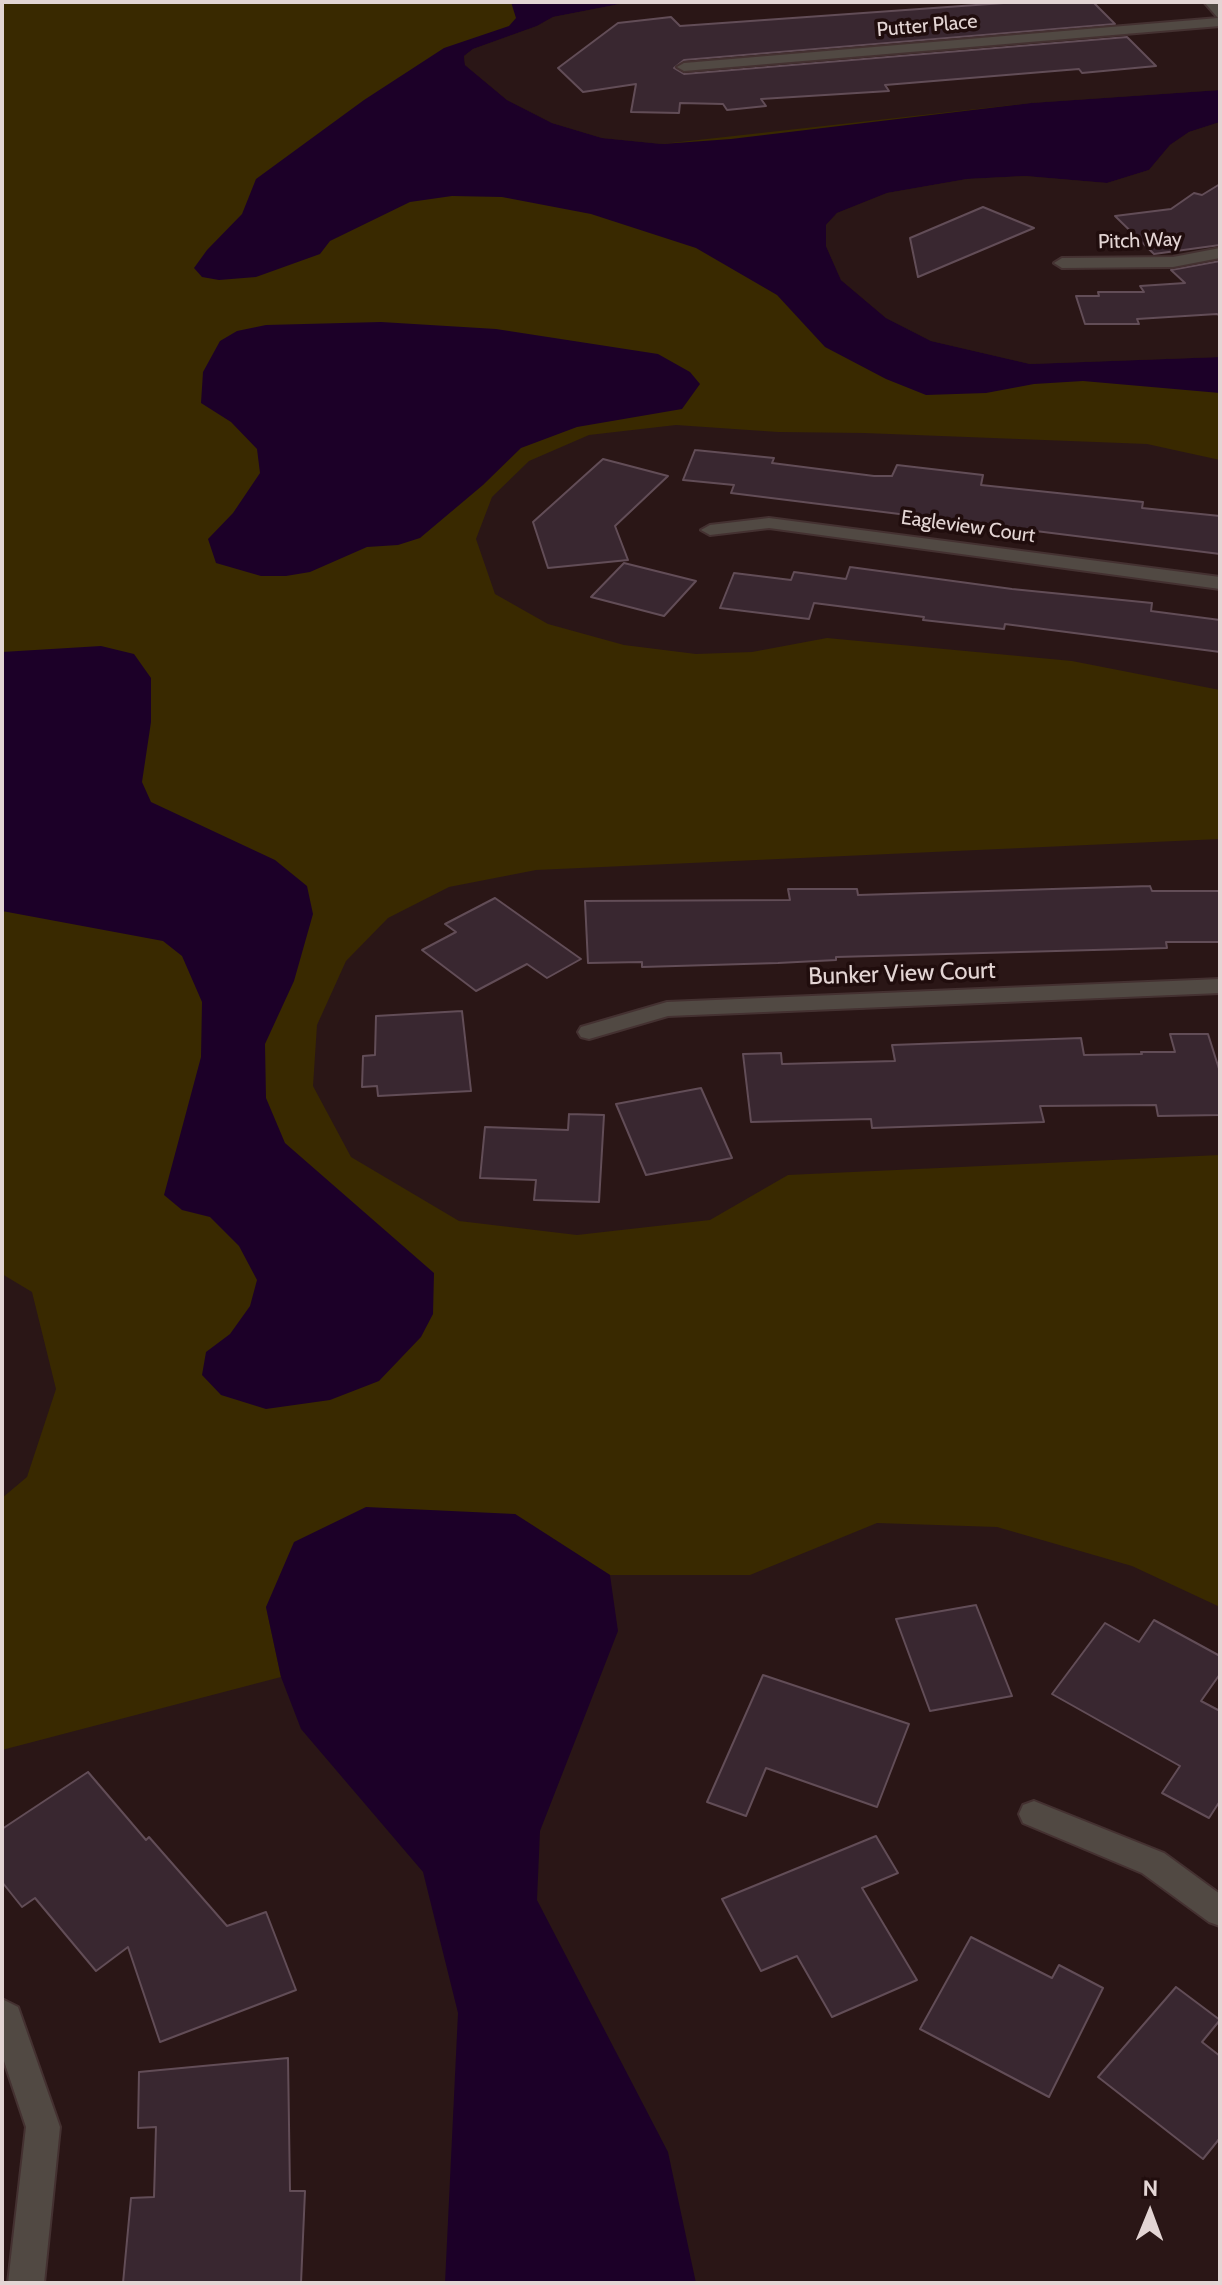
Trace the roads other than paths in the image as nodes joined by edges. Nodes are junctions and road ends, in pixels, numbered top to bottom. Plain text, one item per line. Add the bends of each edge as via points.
1 (1210, 2) edge
2 (1220, 15) edge
3 (1220, 22) edge
4 (684, 67) dead end
5 (1220, 253) edge
6 (1062, 263) dead end
7 (710, 530) dead end
8 (1220, 583) edge
9 (1220, 986) edge
10 (589, 1032) dead end
11 (1034, 1814) dead end
12 (1220, 1912) edge
13 (2, 2014) edge
14 (26, 2283) edge

1 - 2 street
3 - 4 street, Putter Place
5 - 6 street, Pitch Way via 1173,262
7 - 8 street, Eagleview Court via 769,523
9 - 10 street, Bunker View Court via 667,1009
11 - 12 street via 1153,1863
13 - 14 street via 43,2127

